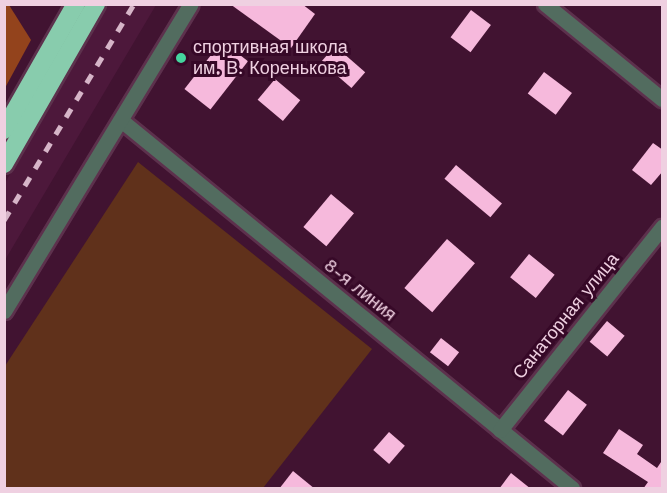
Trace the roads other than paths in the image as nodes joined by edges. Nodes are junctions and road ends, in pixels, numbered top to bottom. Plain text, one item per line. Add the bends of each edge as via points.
1 (76, 4) edge
2 (96, 4) edge
3 (191, 4) edge
4 (545, 4) edge
5 (663, 99) edge
6 (122, 121) junction
7 (4, 130) edge
8 (4, 164) edge
9 (663, 227) edge
10 (4, 311) edge
11 (501, 430) junction
12 (572, 489) edge

1 - 7 highway
2 - 8 highway
3 - 6 street
4 - 5 street
6 - 10 street
6 - 11 street, 8-я линия
9 - 11 street, Санаторная улица
11 - 12 street, 8-я линия

